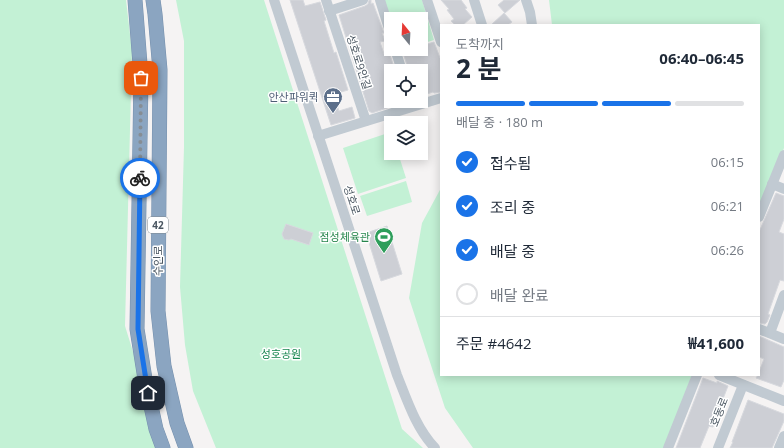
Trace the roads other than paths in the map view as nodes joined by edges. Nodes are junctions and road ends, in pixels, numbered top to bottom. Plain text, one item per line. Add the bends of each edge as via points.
1 (135, 0) edge
2 (153, 0) edge
3 (274, 0) edge
4 (326, 0) edge
5 (363, 0) edge
6 (380, 0) edge
7 (427, 0) edge
8 (474, 0) edge
9 (526, 0) edge
10 (329, 11) junction
11 (384, 13) edge
12 (482, 24) edge
13 (532, 24) edge
14 (440, 39) edge
15 (440, 98) edge
16 (428, 101) edge
17 (402, 108) edge
18 (366, 121) junction
19 (318, 136) junction
20 (784, 155) edge
21 (772, 184) junction
22 (784, 189) edge
23 (760, 214) edge
24 (784, 296) edge
25 (760, 329) edge
26 (770, 333) junction
27 (784, 338) edge
28 (697, 376) edge
29 (721, 376) edge
30 (743, 385) junction
31 (784, 402) edge
32 (784, 436) edge
33 (163, 448) edge
34 (186, 448) edge
35 (434, 448) edge
36 (668, 448) edge
37 (718, 448) edge
38 (779, 448) edge

1 - 33 highway, 수인로 / 42 via 141,78 138,329 145,379
2 - 34 highway, 수인로 / 42 via 160,70 158,311 164,366 176,423
3 - 19 street, 성호로
4 - 10 street, 성호로9안길
5 - 10 street
6 - 11 street
7 - 14 street
8 - 12 street
9 - 13 street
10 - 18 street, 성호로9안길
15 - 16 street
17 - 18 street
18 - 19 street
19 - 35 street, 성호로 via 397,374 412,413
20 - 21 street
21 - 22 street
21 - 23 street
24 - 26 street
25 - 26 street
26 - 27 street
28 - 36 street
29 - 30 street
30 - 31 street
30 - 37 street, 호동로
32 - 38 street

